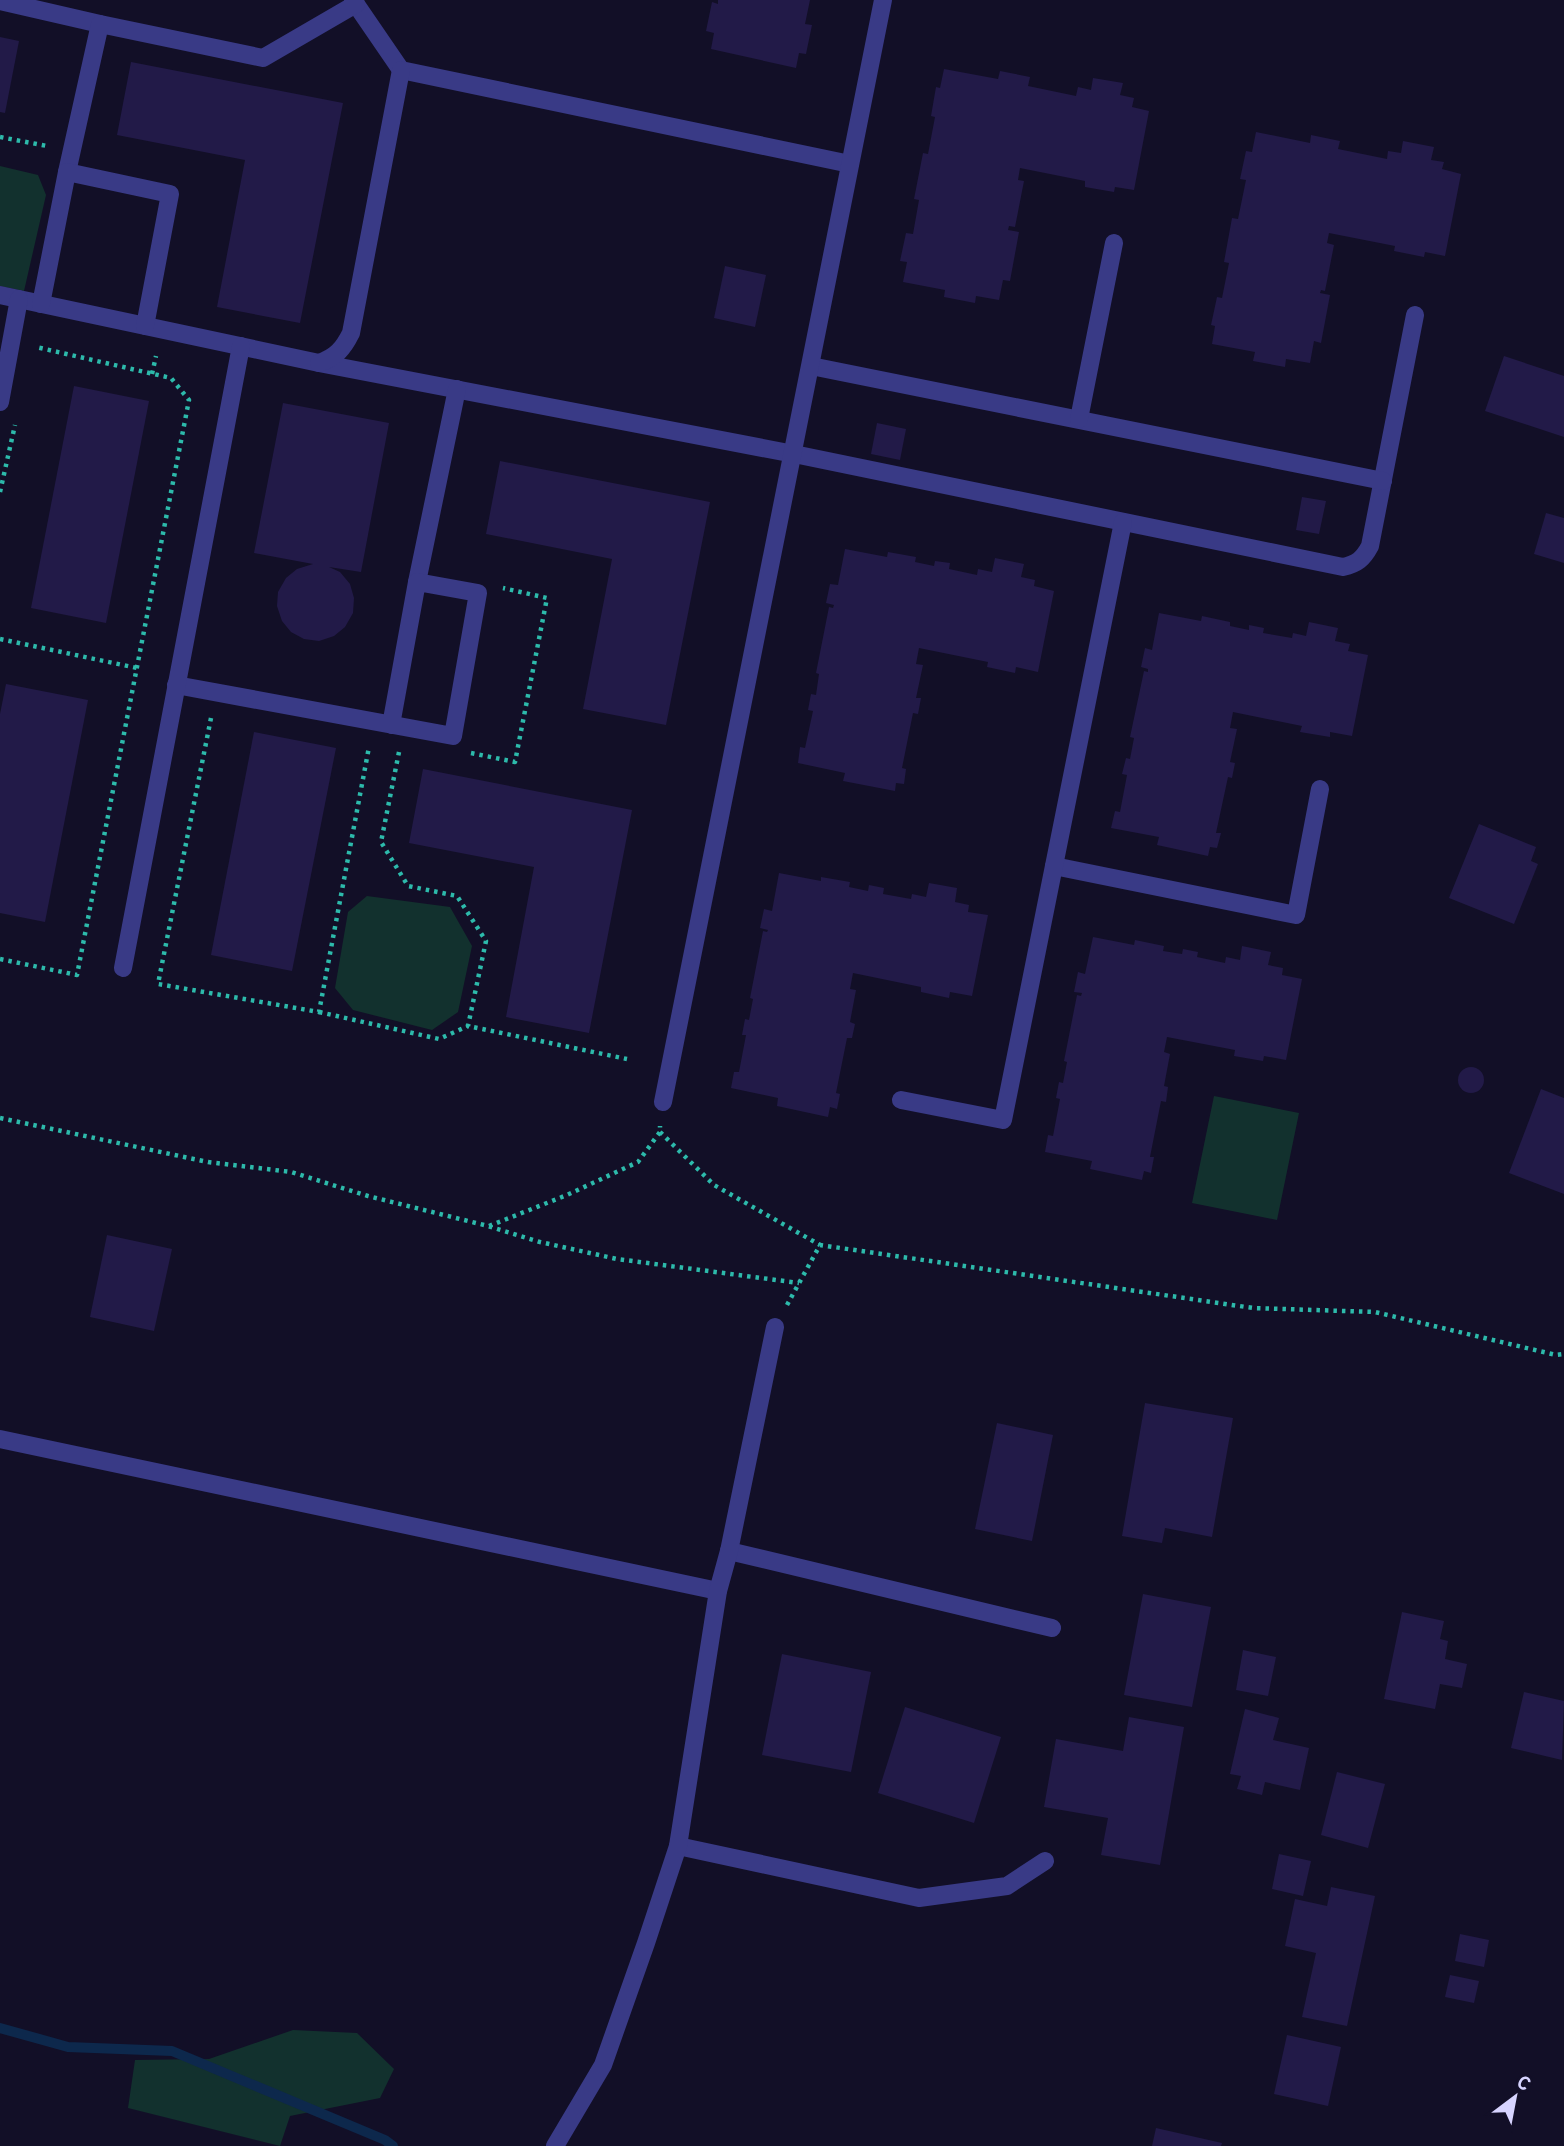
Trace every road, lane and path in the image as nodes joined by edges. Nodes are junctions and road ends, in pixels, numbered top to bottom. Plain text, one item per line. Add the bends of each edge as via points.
1 (883, 0) edge
2 (0, 1) edge
3 (354, 2) edge
4 (100, 24) junction
5 (401, 70) junction
6 (0, 137) edge
7 (72, 151) junction
8 (850, 164) junction
9 (68, 172) junction
10 (1114, 243) dead end
11 (0, 295) edge
12 (19, 299) junction
13 (41, 304) junction
14 (1415, 315) dead end
15 (153, 328) junction
16 (32, 346) dead end
17 (241, 346) junction
18 (319, 363) junction
19 (811, 366) junction
20 (152, 374) junction
21 (457, 389) junction
22 (0, 402) edge
23 (1079, 419) junction
24 (794, 454) junction
25 (1383, 481) junction
26 (1123, 522) junction
27 (417, 582) junction
28 (498, 587) dead end
29 (0, 639) edge
30 (137, 668) junction
31 (176, 685) junction
32 (213, 715) dead end
33 (398, 726) junction
34 (369, 747) dead end
35 (465, 752) dead end
36 (1320, 789) dead end
37 (1054, 866) junction
38 (0, 959) edge
39 (123, 968) dead end
40 (319, 1012) junction
41 (468, 1026) junction
42 (627, 1059) dead end
43 (901, 1100) dead end
44 (663, 1102) joint
45 (0, 1118) edge
46 (660, 1132) junction
47 (488, 1226) junction
48 (820, 1245) junction
49 (799, 1283) junction
50 (775, 1326) joint
51 (1564, 1354) edge
52 (0, 1439) edge
53 (729, 1551) junction
54 (718, 1591) junction
55 (1052, 1628) dead end
56 (678, 1846) junction
57 (1045, 1861) dead end
58 (555, 2146) edge

1 - 8 lane
2 - 4 lane
3 - 4 lane via 263,58
3 - 5 lane
4 - 7 lane
5 - 8 lane
5 - 18 lane via 351,333 333,358
6 - 7 path
7 - 9 lane
8 - 19 lane
9 - 13 lane
9 - 15 lane via 170,194
10 - 23 lane
11 - 12 lane
12 - 13 lane
12 - 22 lane
13 - 15 lane
14 - 25 lane
15 - 17 lane
15 - 20 path
16 - 20 path
17 - 18 lane
17 - 31 lane
18 - 21 lane
19 - 23 lane
19 - 24 lane
20 - 30 path via 171,378 189,400
21 - 24 lane
21 - 27 lane
23 - 25 lane
24 - 26 lane
24 - 44 lane
25 - 26 lane via 1370,546 1355,564 1343,567
26 - 37 lane
27 - 33 lane
27 - 33 lane via 478,593 453,736
28 - 35 path via 547,598 518,749 515,762
29 - 30 path
30 - 38 path via 77,975
31 - 33 lane
31 - 39 lane
32 - 40 path via 158,984
33 - 41 path via 381,842 408,886 457,896 486,941
34 - 40 path
36 - 37 lane via 1296,915
37 - 43 lane via 1003,1120
40 - 41 path via 439,1039
41 - 42 path
44 - 46 path
45 - 47 path via 208,1162 290,1171
46 - 47 path via 638,1162
46 - 48 path via 714,1185
47 - 49 path via 617,1259
48 - 49 path
48 - 51 path via 1253,1308 1375,1312
49 - 50 path
50 - 53 lane
52 - 54 lane
53 - 54 lane
53 - 55 lane
54 - 56 lane
56 - 57 lane via 919,1898 1007,1886
56 - 58 lane via 603,2065

